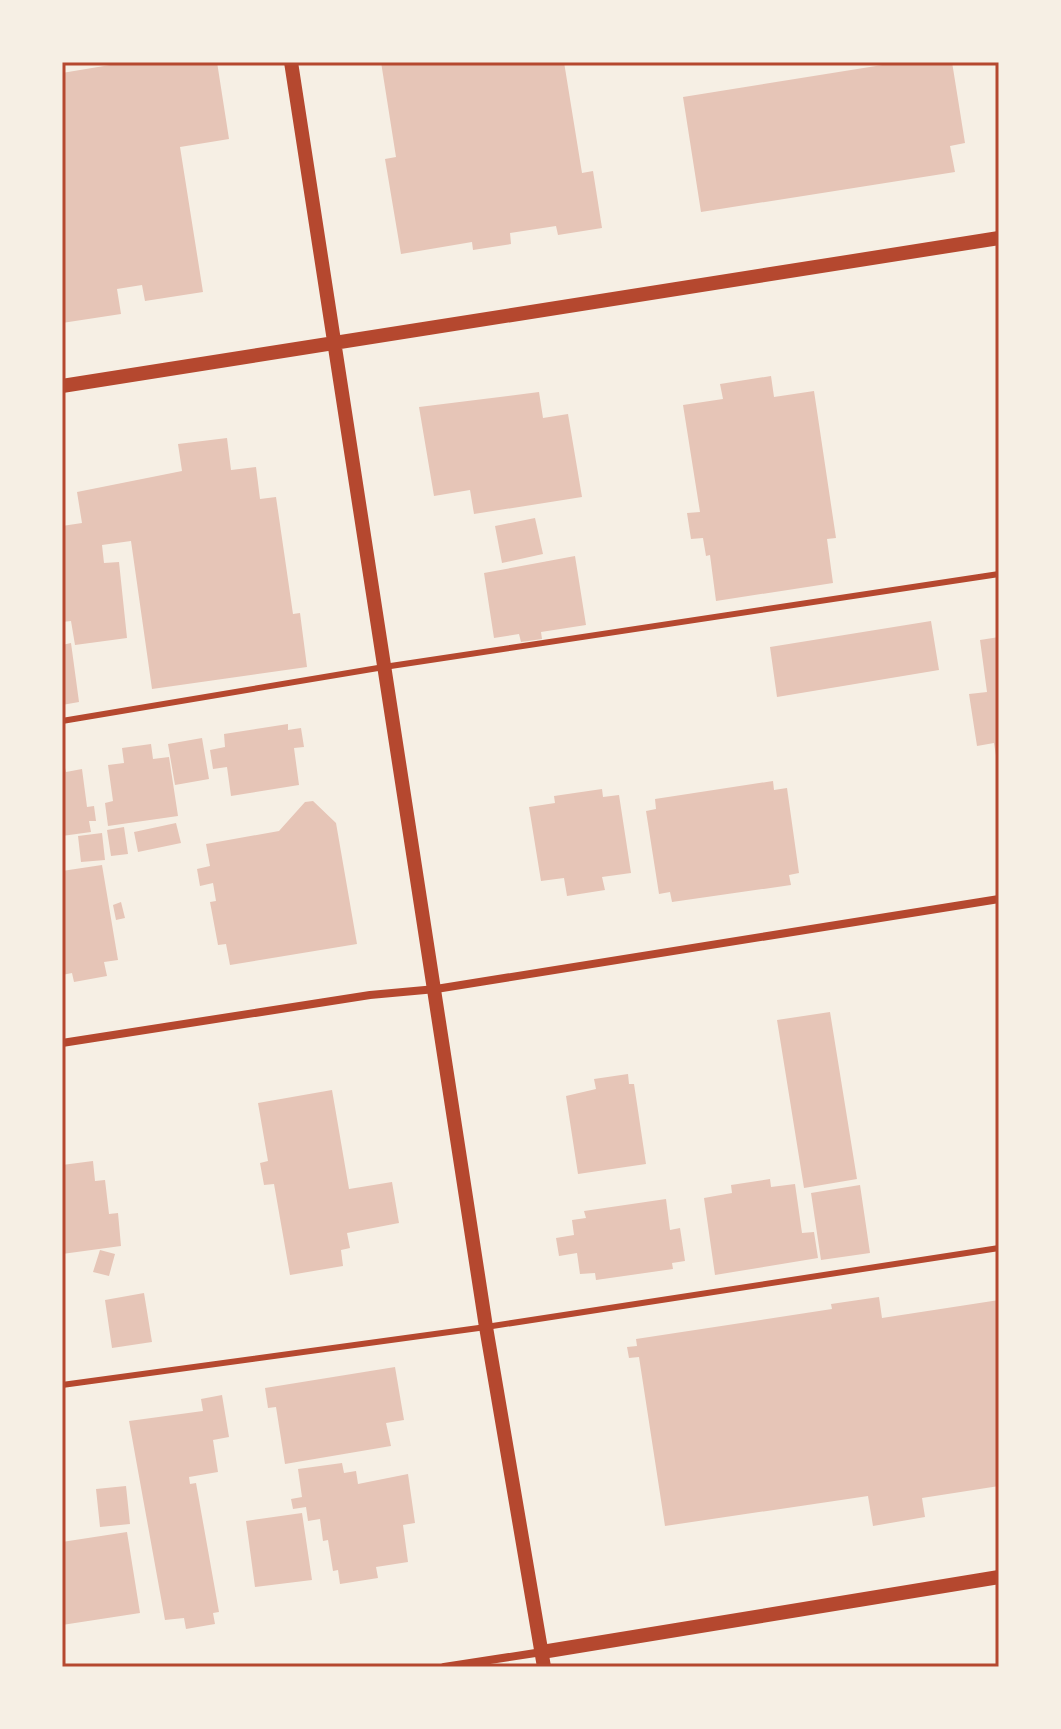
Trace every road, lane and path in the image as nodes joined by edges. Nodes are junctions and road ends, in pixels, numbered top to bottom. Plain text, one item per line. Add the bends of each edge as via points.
1 (291, 62) edge
2 (999, 238) edge
3 (336, 342) junction
4 (62, 386) edge
5 (999, 574) edge
6 (384, 667) junction
7 (62, 721) edge
8 (999, 899) edge
9 (436, 989) junction
10 (62, 1043) edge
11 (999, 1248) edge
12 (486, 1327) junction
13 (62, 1385) edge
14 (999, 1577) edge
15 (543, 1660) edge
16 (444, 1667) edge

1 - 3 street
2 - 3 street
3 - 4 street
3 - 6 street
5 - 6 lane
6 - 7 lane
6 - 9 street
8 - 9 street
9 - 10 street
9 - 12 street
11 - 12 lane
12 - 13 lane
12 - 15 street
14 - 15 street
15 - 16 street

